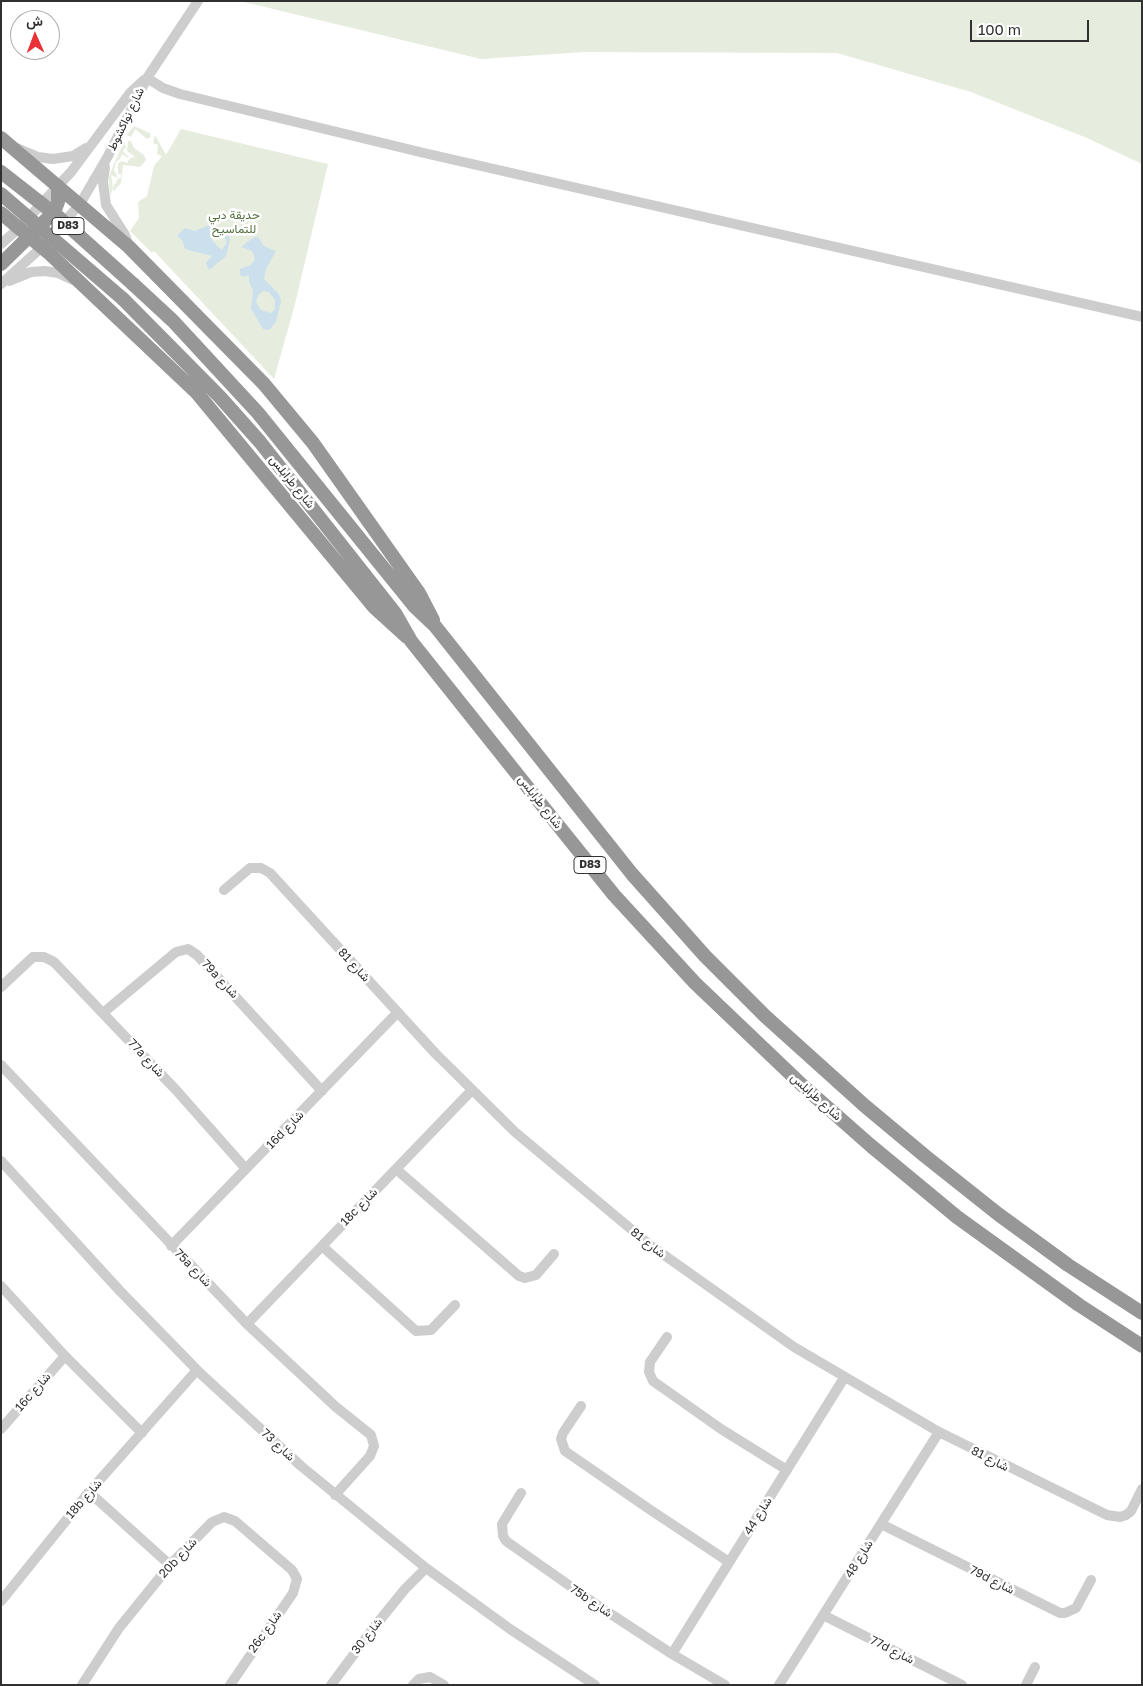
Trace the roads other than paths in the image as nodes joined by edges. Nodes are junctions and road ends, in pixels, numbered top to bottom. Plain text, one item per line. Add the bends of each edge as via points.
1 (198, 1) edge
2 (147, 78) junction
3 (6, 141) edge
4 (92, 143) junction
5 (108, 156) junction
6 (1, 172) edge
7 (58, 186) junction
8 (1, 194) edge
9 (80, 204) junction
10 (1, 213) edge
11 (25, 232) junction
12 (1, 244) edge
13 (129, 246) junction
14 (42, 247) junction
15 (1, 264) edge
16 (1, 284) edge
17 (93, 294) junction
18 (1142, 317) edge
19 (435, 626) junction
20 (412, 641) junction
21 (224, 890) dead end
22 (1, 987) edge
23 (398, 1012) junction
24 (103, 1013) junction
25 (1, 1065) edge
26 (472, 1090) junction
27 (322, 1091) junction
28 (1, 1161) edge
29 (396, 1169) junction
30 (246, 1170) junction
31 (171, 1246) junction
32 (322, 1246) junction
33 (554, 1254) dead end
34 (1, 1286) edge
35 (455, 1305) dead end
36 (1142, 1314) edge
37 (247, 1324) junction
38 (667, 1337) dead end
39 (1142, 1346) edge
40 (65, 1356) junction
41 (199, 1372) junction
42 (844, 1378) junction
43 (580, 1406) dead end
44 (1, 1429) edge
45 (939, 1432) junction
46 (142, 1433) junction
47 (787, 1470) junction
48 (1142, 1489) edge
49 (89, 1492) junction
50 (521, 1493) dead end
51 (337, 1496) junction
52 (881, 1524) junction
53 (729, 1562) junction
54 (170, 1565) junction
55 (424, 1566) junction
56 (297, 1579) joint
57 (1090, 1580) dead end
58 (1, 1601) edge
59 (823, 1616) junction
60 (672, 1654) junction
61 (1035, 1667) dead end
62 (82, 1685) edge
63 (230, 1685) edge
64 (331, 1685) edge
65 (413, 1685) edge
66 (419, 1685) edge
67 (438, 1685) edge
68 (444, 1685) edge
69 (595, 1685) edge
70 (725, 1685) edge
71 (779, 1685) edge
72 (962, 1685) edge
73 (1026, 1685) edge

1 - 2 street
2 - 4 street, شارع نواكشوط via 132,90
2 - 5 street, شارع نواكشوط
2 - 18 street via 180,94 424,153
3 - 4 street via 38,157 53,159 73,156
3 - 7 highway
4 - 7 street, شارع نواكشوط
5 - 9 street, شارع نواكشوط
5 - 13 street via 103,182 106,205
6 - 19 highway, شارع طرابلس / D83, bridge via 56,215 173,321 258,413 415,608
7 - 9 highway
7 - 11 highway via 56,207
8 - 20 highway, شارع طرابلس / D83, bridge via 123,299 220,397 260,442 396,613
9 - 13 highway
9 - 14 street, شارع نواكشوط
10 - 11 highway
11 - 12 street
11 - 14 highway
11 - 15 highway
13 - 19 highway via 287,409 418,593
14 - 16 street, شارع نواكشوط
14 - 17 highway
16 - 17 street via 31,272 52,271
17 - 20 highway via 197,393 374,607
19 - 36 highway, شارع طرابلس / D83 via 632,874 705,956 765,1016 925,1156 1053,1254
20 - 39 highway, شارع طرابلس / D83 via 614,895 726,1014 870,1145 957,1217
21 - 23 street, شارع 81 via 250,868 266,870
22 - 24 street, 77a شارع via 28,960 38,957 54,962
23 - 26 street, شارع 81
23 - 27 street, 16d شارع
24 - 27 street, 79a شارع via 176,952 193,951
24 - 30 street, 77a شارع
25 - 31 street, 75a شارع via 73,1138
26 - 29 street, 18c شارع
26 - 42 street, شارع 81 via 559,1171 650,1245 745,1314
27 - 30 street, 16d شارع
28 - 41 street, شارع 73
29 - 32 street, 18c شارع
29 - 33 street via 514,1274 525,1278 536,1275
30 - 31 street, 16d شارع
31 - 37 street, 75a شارع
32 - 35 street via 416,1331 431,1330
32 - 37 street, 18c شارع
34 - 40 street
37 - 51 street, 75a شارع via 374,1440 373,1452
38 - 47 street via 650,1362 649,1372 653,1381
40 - 44 street, 16c شارع
40 - 46 street
41 - 46 street, 18b شارع
41 - 51 street, شارع 73
42 - 45 street, شارع 81
42 - 47 street, شارع 44
43 - 53 street via 561,1439 565,1451
45 - 48 street, شارع 81 via 1113,1517 1126,1515 1132,1510
45 - 52 street, شارع 48
46 - 49 street, 18b شارع
47 - 53 street, شارع 44
49 - 54 street
49 - 58 street, 18b شارع
50 - 60 street, 75b شارع via 502,1524 506,1541
51 - 55 street, شارع 73
52 - 57 street, 79d شارع via 1060,1613 1076,1608
52 - 59 street, شارع 48
53 - 60 street, شارع 44
54 - 56 street, 20b شارع via 212,1522 228,1518 289,1567
54 - 62 street, 20b شارع via 119,1628
55 - 64 street, شارع 30
55 - 69 street, شارع 73 via 510,1629
56 - 63 street, 26c شارع via 293,1593
59 - 71 street, شارع 48
59 - 72 street, 77d شارع
60 - 70 street, 75b شارع
61 - 73 street
65 - 68 street via 430,1676
66 - 67 street via 429,1682

